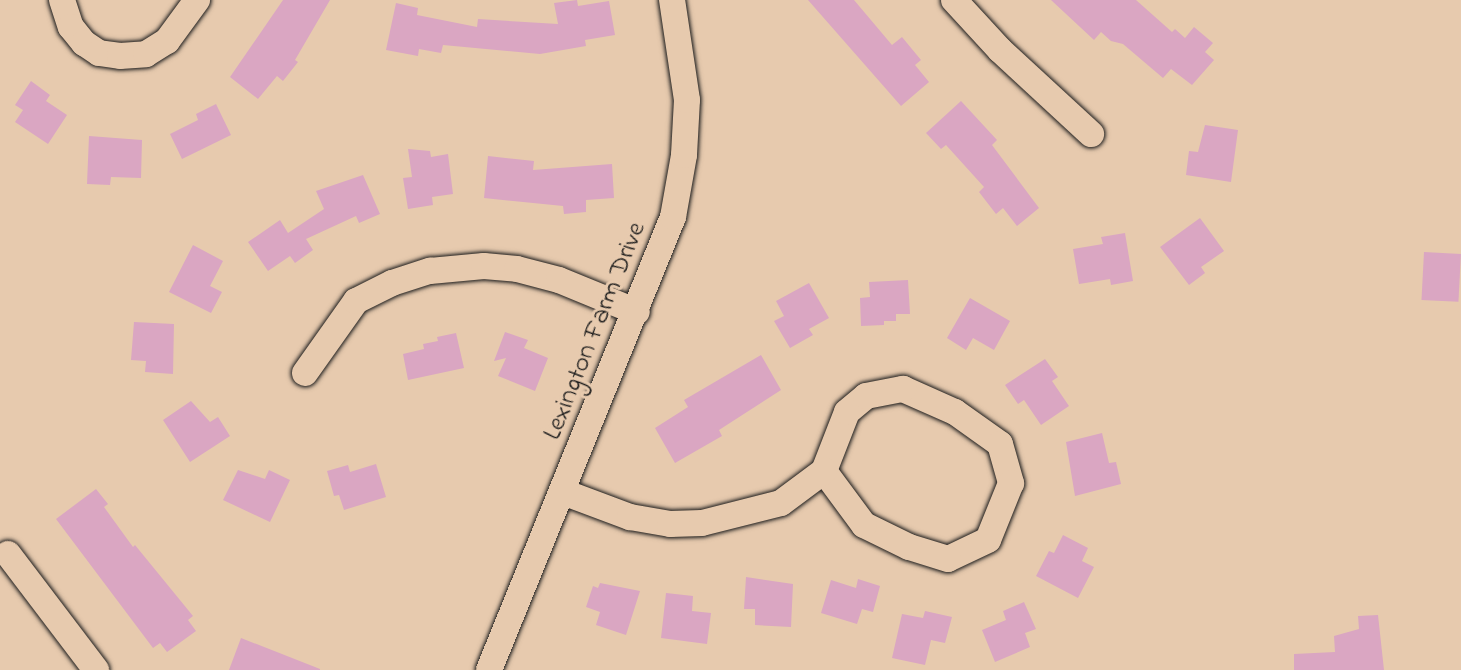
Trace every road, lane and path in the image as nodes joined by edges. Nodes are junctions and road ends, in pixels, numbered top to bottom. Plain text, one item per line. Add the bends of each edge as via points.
1 (62, 0) edge
2 (197, 0) edge
3 (672, 0) edge
4 (954, 0) edge
5 (1091, 135) dead end
6 (637, 312) junction
7 (305, 373) dead end
8 (824, 471) junction
9 (563, 492) junction
10 (8, 554) dead end
11 (96, 670) edge
12 (489, 670) edge

1 - 2 street via 71,27 84,42 99,53 120,56 146,54 167,41
3 - 6 street, Lexington Farm Drive via 687,100 684,155 672,217
4 - 5 street via 1000,50
6 - 7 street via 559,280 517,269 484,266 430,271 392,283 356,301
6 - 9 street, Lexington Farm Drive
8 - 8 street via 864,525 909,547 948,559 988,540 1011,483 1000,444 955,412 903,389 866,396 846,412
8 - 9 street via 781,503 702,523 670,524 630,517
9 - 12 street, Lexington Farm Drive
10 - 11 street

